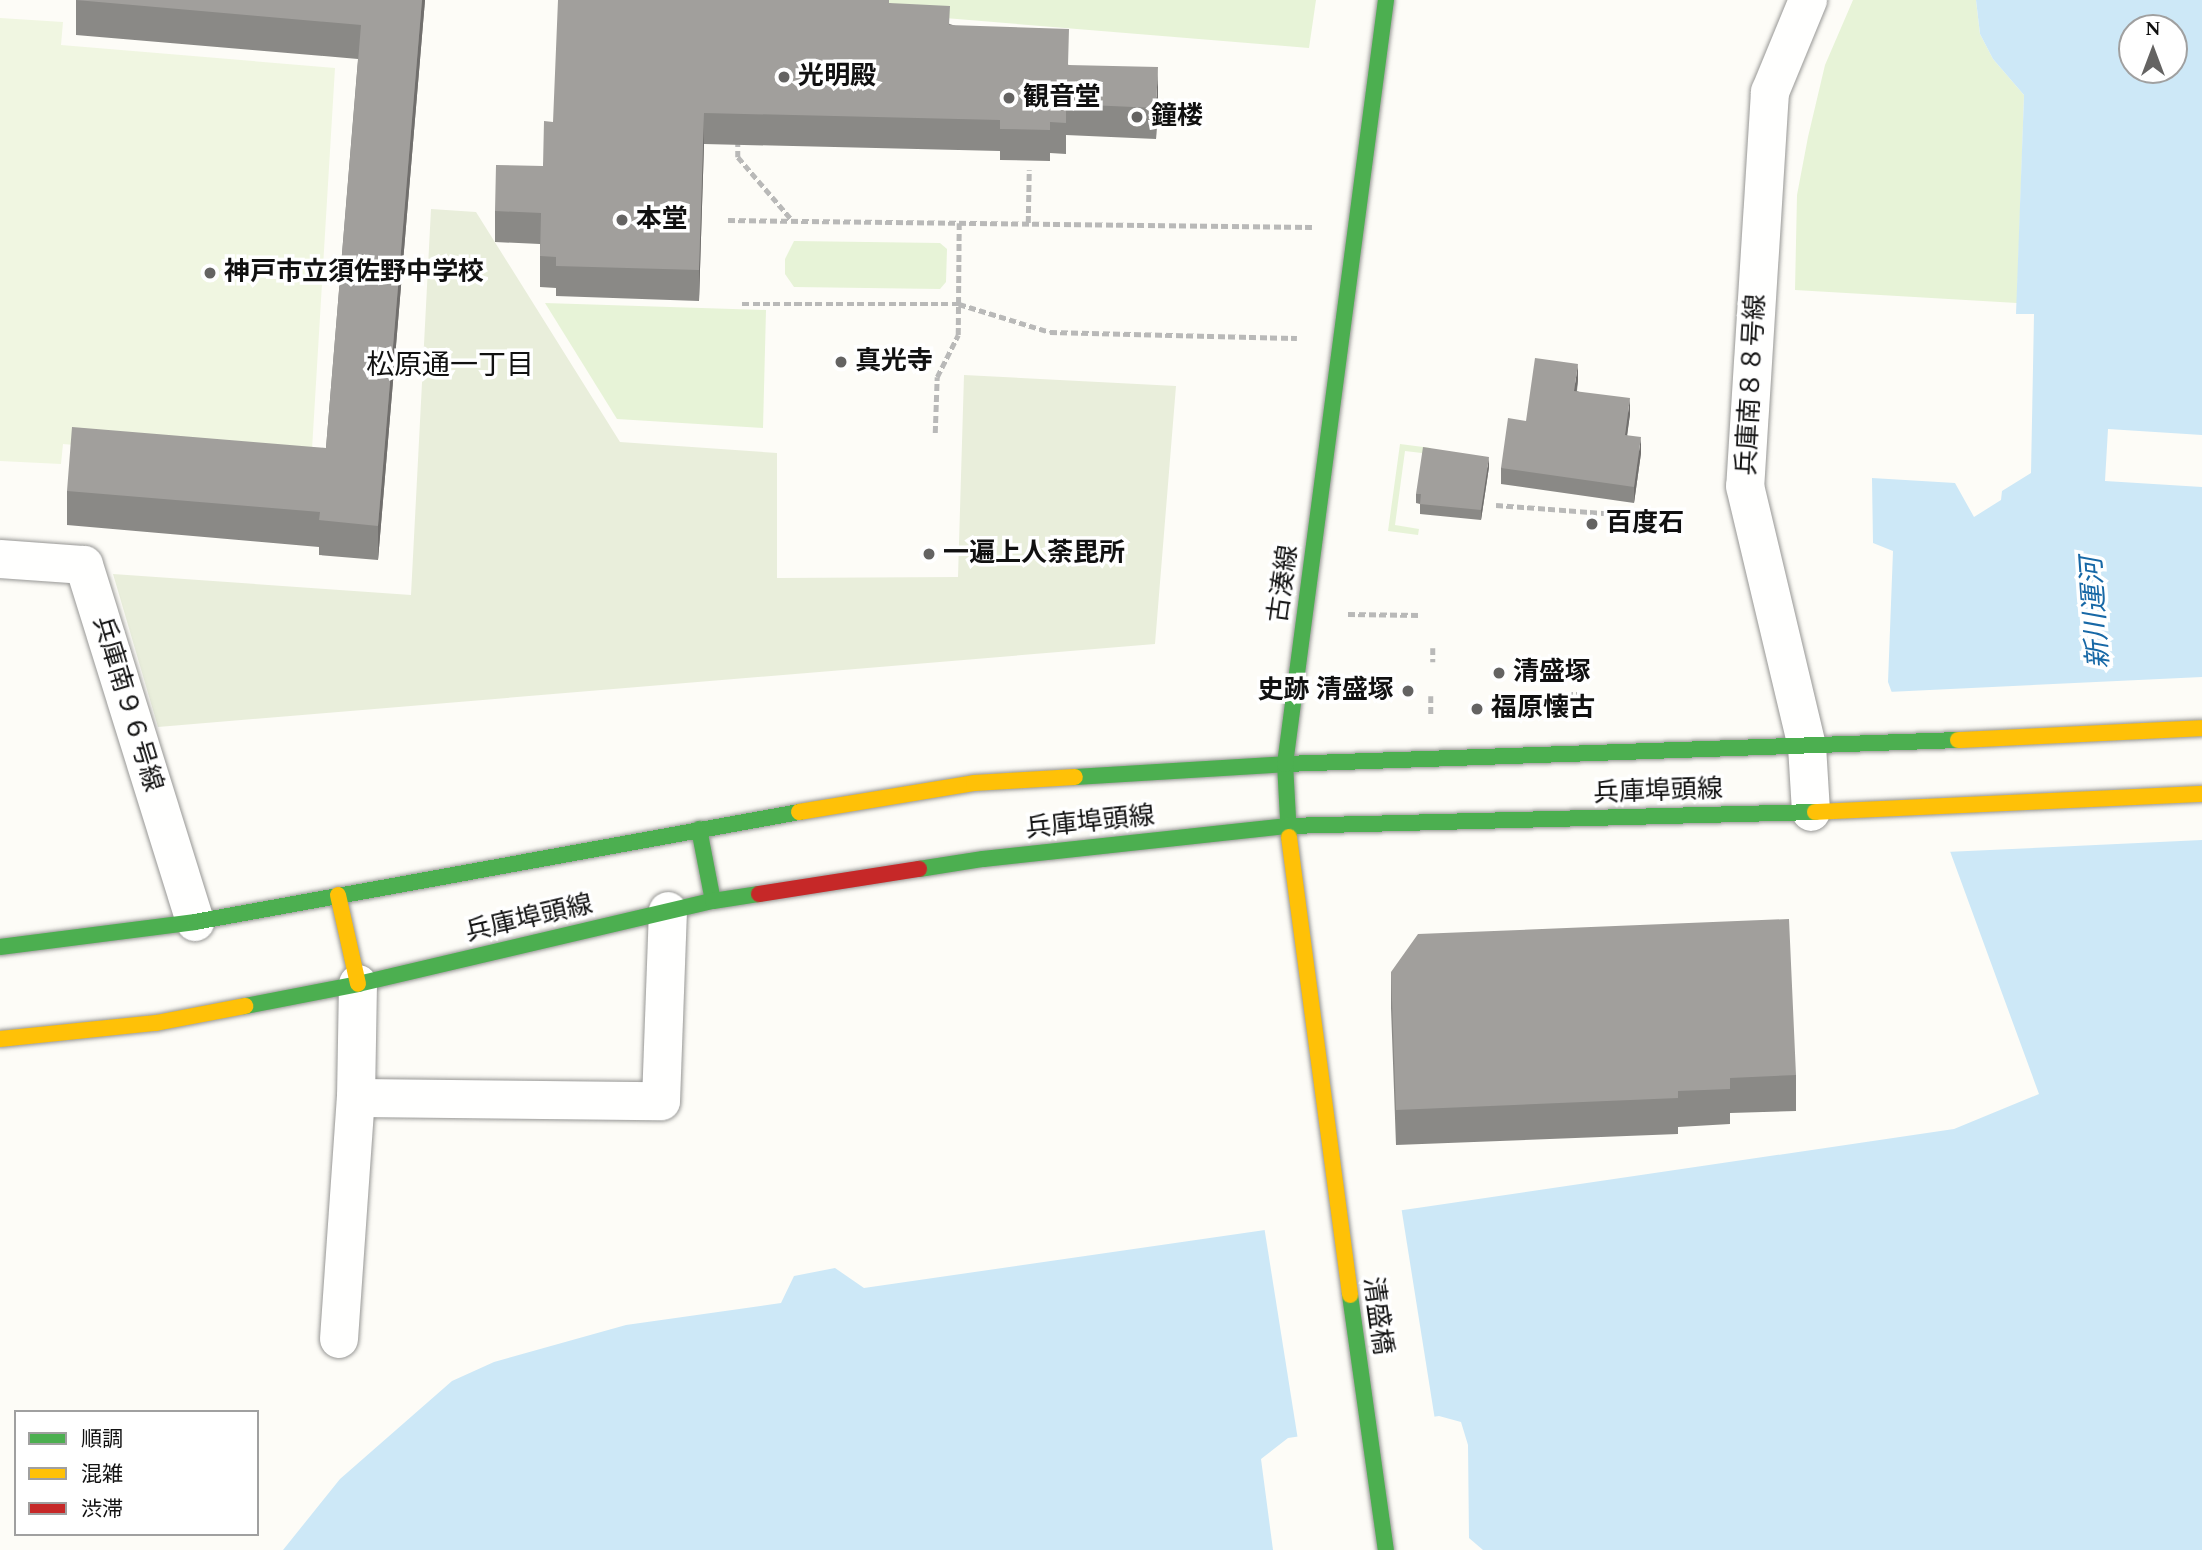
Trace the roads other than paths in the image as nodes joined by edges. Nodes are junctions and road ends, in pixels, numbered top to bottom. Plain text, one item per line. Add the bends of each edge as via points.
1 (1386, 0) edge
2 (1808, 0) edge
3 (0, 559) edge
4 (2202, 728) edge
5 (1807, 746) junction
6 (1285, 764) junction
7 (2202, 794) edge
8 (1811, 812) junction
9 (1288, 826) junction
10 (699, 829) junction
11 (338, 895) junction
12 (713, 901) junction
13 (668, 911) junction
14 (195, 922) junction
15 (0, 947) edge
16 (358, 984) junction
17 (0, 1039) edge
18 (356, 1098) junction
19 (1333, 1176) joint
20 (339, 1339) dead end
21 (1387, 1550) edge

1 - 6 main road, 古湊線
2 - 5 street, 兵庫南８８号線 via 1770,92 1745,486
3 - 14 street, 兵庫南９６号線 via 84,565
4 - 5 main road, 兵庫埠頭線
5 - 6 main road, 兵庫埠頭線
5 - 8 street, 兵庫南８８号線
6 - 9 main road, 古湊線
6 - 10 main road, 兵庫埠頭線 via 974,783
7 - 8 main road, 兵庫埠頭線
8 - 9 main road, 兵庫埠頭線
9 - 12 main road, 兵庫埠頭線 via 983,859
9 - 19 main road, 古湊線
10 - 11 main road, 兵庫埠頭線
10 - 12 main road
11 - 14 main road, 兵庫埠頭線
11 - 16 main road
12 - 13 main road, 兵庫埠頭線
13 - 16 main road, 兵庫埠頭線
13 - 18 street via 661,1101
14 - 15 main road, 兵庫埠頭線
16 - 17 main road, 兵庫埠頭線 via 156,1023
16 - 18 street
18 - 20 street
19 - 21 main road, 清盛橋

